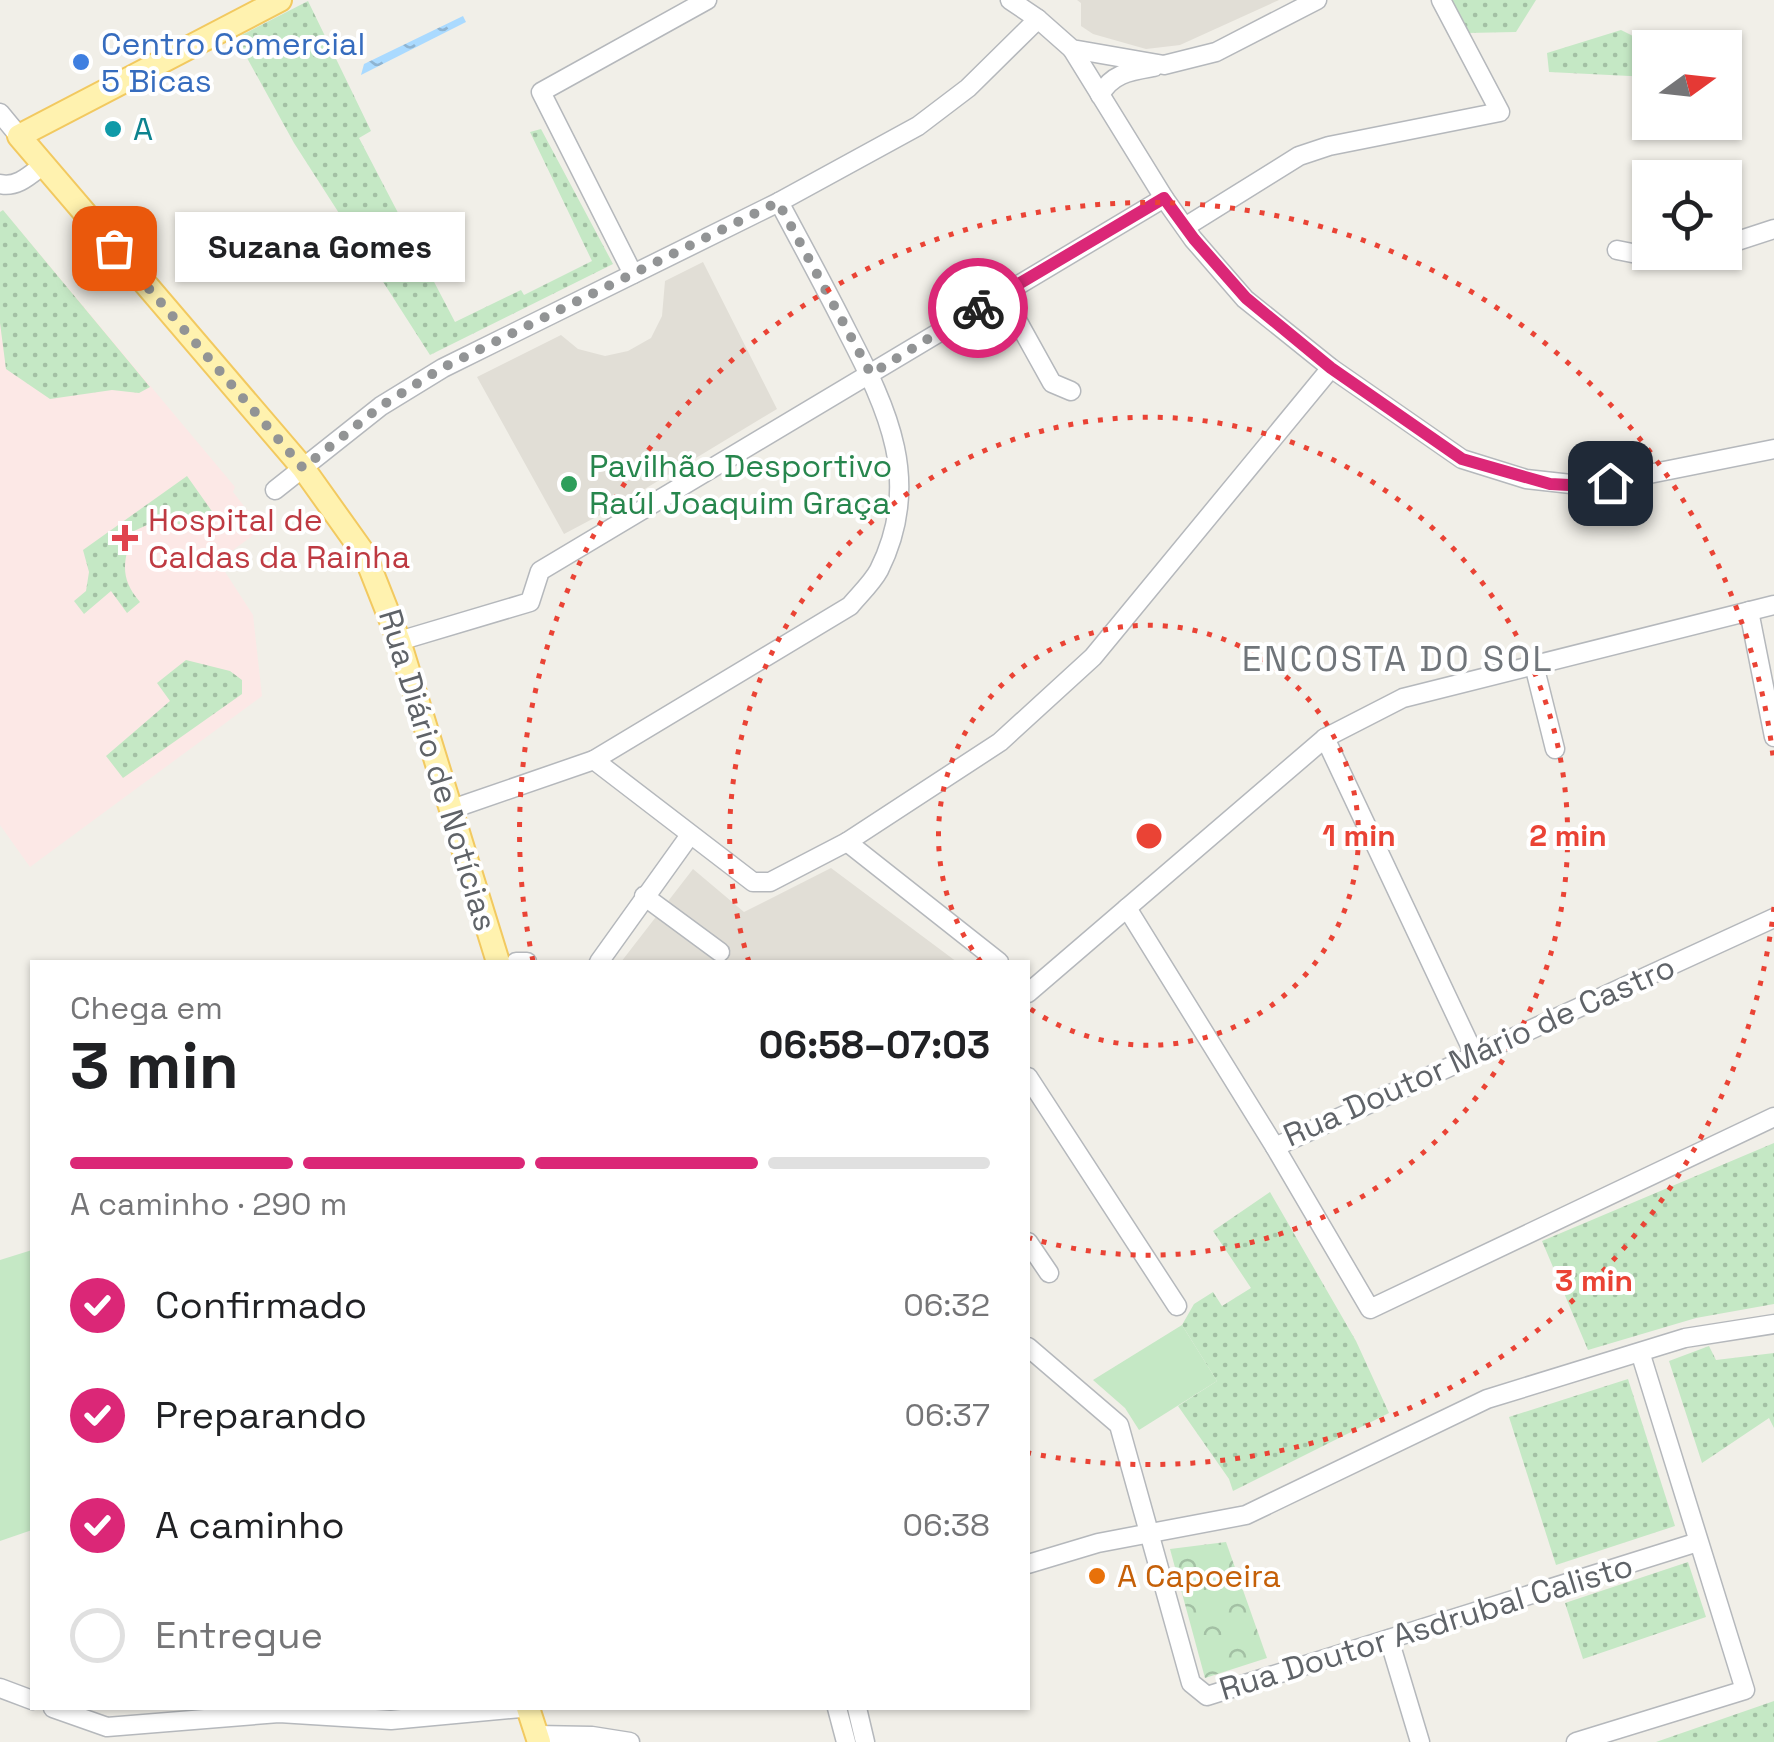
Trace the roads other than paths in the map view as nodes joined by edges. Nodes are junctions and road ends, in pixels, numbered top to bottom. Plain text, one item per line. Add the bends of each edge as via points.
1 (280, 0) edge
2 (707, 0) edge
3 (1010, 0) edge
4 (1318, 0) edge
5 (1440, 0) edge
6 (1038, 19) junction
7 (1072, 49) junction
8 (1164, 65) junction
9 (1100, 95) junction
10 (0, 113) edge
11 (19, 136) junction
12 (42, 165) junction
13 (0, 184) edge
14 (1164, 198) junction
15 (778, 202) junction
16 (1185, 227) junction
17 (1774, 229) edge
18 (1742, 239) edge
19 (1617, 250) dead end
20 (1632, 253) edge
21 (633, 274) junction
22 (1002, 293) junction
23 (1331, 368) junction
24 (871, 374) junction
25 (1071, 391) dead end
26 (1774, 449) edge
27 (303, 468) junction
28 (275, 490) dead end
29 (1774, 605) edge
30 (1750, 611) junction
31 (399, 641) junction
32 (1534, 665) junction
33 (1325, 738) junction
34 (1774, 738) edge
35 (1555, 749) dead end
36 (594, 760) junction
37 (452, 809) junction
38 (690, 835) junction
39 (847, 842) junction
40 (644, 896) junction
41 (1127, 908) junction
42 (1774, 918) edge
43 (720, 952) dead end
44 (497, 960) edge
45 (599, 960) edge
46 (997, 960) edge
47 (1030, 988) edge
48 (1474, 1054) junction
49 (1030, 1080) edge
50 (1774, 1117) edge
51 (1274, 1147) junction
52 (1030, 1245) edge
53 (1050, 1273) dead end
54 (1178, 1306) dead end
55 (1774, 1324) edge
56 (1030, 1350) edge
57 (1641, 1354) junction
58 (1148, 1532) junction
59 (1698, 1542) junction
60 (1030, 1563) edge
61 (1388, 1639) junction
62 (0, 1688) edge
63 (30, 1699) edge
64 (59, 1710) edge
65 (502, 1710) edge
66 (525, 1710) edge
67 (838, 1710) edge
68 (857, 1710) edge
69 (538, 1738) edge
70 (630, 1742) edge
71 (846, 1742) edge
72 (865, 1742) edge
73 (1420, 1742) edge
74 (1576, 1742) edge

1 - 11 main road
2 - 21 street via 541,92
3 - 6 street
4 - 8 street via 1216,52
5 - 16 street via 1500,112 1300,156
6 - 7 street
6 - 15 street via 918,126
7 - 8 street
7 - 9 street
8 - 9 street via 1124,73
9 - 14 street
10 - 11 street, Rua Diário de Notícias
11 - 12 main road, Rua Diário de Notícias
12 - 13 street via 18,182
12 - 27 main road, Rua Diário de Notícias
14 - 16 street
14 - 22 street
15 - 21 street
15 - 24 street
16 - 23 street via 1246,298
17 - 18 street
19 - 20 street
21 - 27 street via 442,368
22 - 24 street
22 - 25 street via 1052,383
23 - 26 street via 1462,459 1526,480 1589,486
23 - 39 street via 1093,658 1000,742
24 - 31 street via 540,571 530,602
24 - 36 street via 900,467 893,531 878,572 850,606
27 - 28 street
27 - 31 main road, Rua Diário de Notícias via 365,555
29 - 30 street
30 - 32 street
30 - 34 street
31 - 37 main road, Rua Diário de Notícias
32 - 33 street via 1404,698
32 - 35 street
33 - 41 street
33 - 48 street
36 - 37 street
36 - 38 street
37 - 44 main road, Rua Diário de Notícias
38 - 39 street via 753,882 770,882
38 - 40 street
39 - 46 street
40 - 43 street
40 - 45 street
41 - 47 street
41 - 51 street, Rua Doutor Mário de Castro
42 - 48 street, Rua Doutor Mário de Castro
48 - 51 street, Rua Doutor Mário de Castro
49 - 54 street
50 - 51 street via 1370,1309
52 - 53 street
55 - 57 street via 1685,1338
56 - 58 street via 1119,1425
57 - 58 street via 1487,1399 1246,1515
57 - 59 street
58 - 60 street
58 - 61 street, Rua Doutor Asdrubal Calisto via 1191,1683 1207,1696
59 - 61 street, Rua Doutor Asdrubal Calisto
59 - 74 street via 1746,1690
61 - 73 street
62 - 63 street
64 - 65 street via 107,1727 279,1712 391,1720
66 - 69 main road
67 - 71 street
68 - 72 street
69 - 70 street

